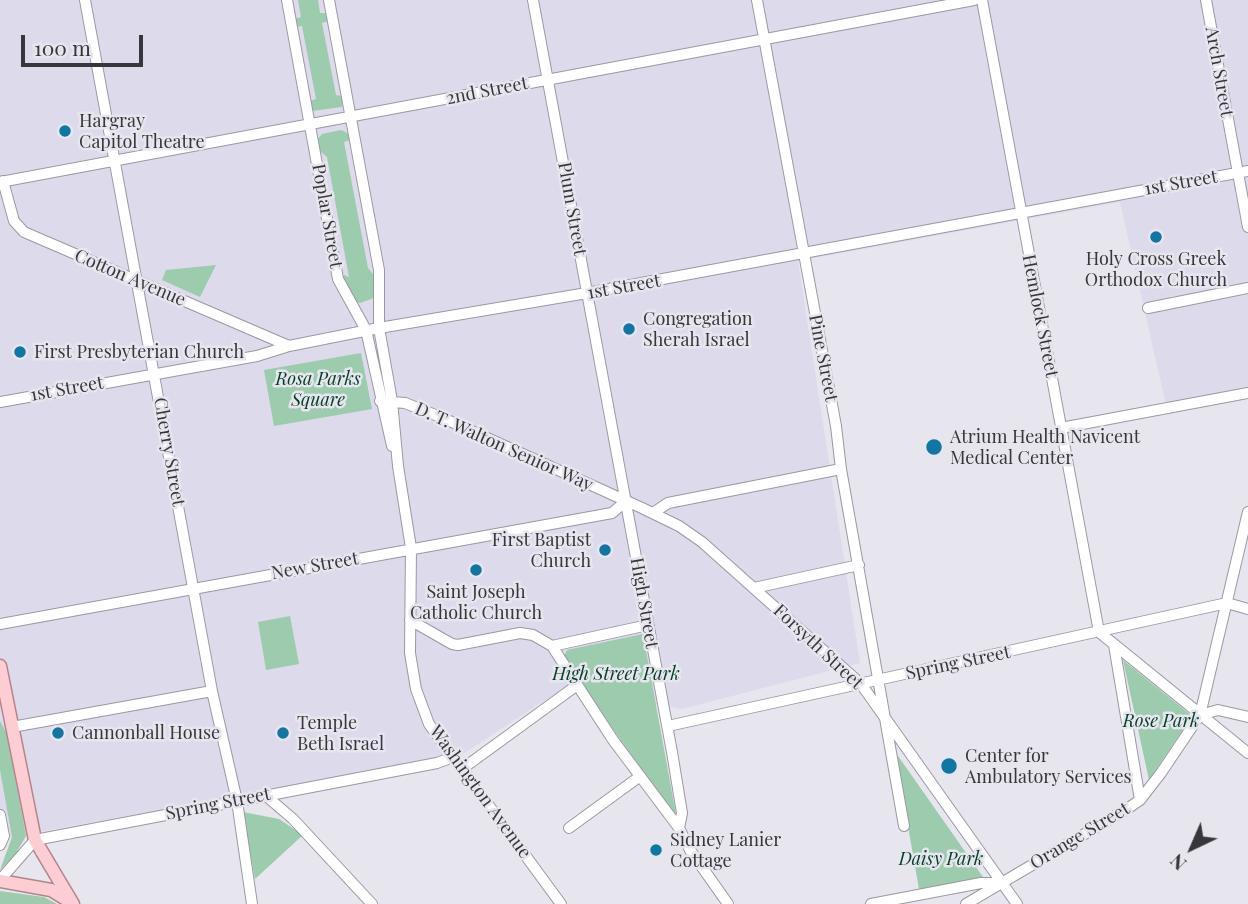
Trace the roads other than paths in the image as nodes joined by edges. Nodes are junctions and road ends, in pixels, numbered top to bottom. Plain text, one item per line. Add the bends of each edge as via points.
1 (85, 0) edge
2 (287, 0) edge
3 (329, 0) edge
4 (533, 0) edge
5 (757, 0) edge
6 (974, 0) edge
7 (982, 0) edge
8 (1206, 0) edge
9 (764, 39) junction
10 (547, 79) junction
11 (351, 117) junction
12 (310, 125) junction
13 (116, 159) junction
14 (1243, 172) edge
15 (1, 181) edge
16 (1020, 214) junction
17 (1248, 228) edge
18 (804, 253) junction
19 (138, 281) junction
20 (1248, 288) edge
21 (587, 293) junction
22 (1148, 308) dead end
23 (379, 327) junction
24 (366, 330) junction
25 (289, 346) junction
26 (155, 374) junction
27 (1248, 393) edge
28 (380, 401) junction
29 (392, 401) junction
30 (0, 402) edge
31 (1061, 428) junction
32 (398, 466) junction
33 (841, 469) junction
34 (626, 501) junction
35 (1248, 512) edge
36 (653, 513) junction
37 (411, 548) junction
38 (859, 565) junction
39 (194, 588) junction
40 (754, 588) junction
41 (1227, 603) junction
42 (1248, 609) edge
43 (410, 620) junction
44 (0, 624) edge
45 (648, 625) junction
46 (1099, 632) junction
47 (1114, 645) junction
48 (552, 646) junction
49 (0, 666) edge
50 (414, 674) joint
51 (880, 680) junction
52 (861, 684) junction
53 (576, 686) junction
54 (212, 691) junction
55 (0, 711) edge
56 (1200, 715) junction
57 (885, 717) junction
58 (1248, 717) edge
59 (667, 726) junction
60 (12, 727) junction
61 (1248, 753) edge
62 (453, 757) junction
63 (462, 769) junction
64 (639, 777) junction
65 (265, 795) junction
66 (1140, 800) junction
67 (237, 801) junction
68 (0, 815) edge
69 (904, 826) dead end
70 (569, 828) dead end
71 (680, 828) junction
72 (35, 841) junction
73 (0, 845) edge
74 (0, 880) edge
75 (1004, 883) junction
76 (917, 900) edge
77 (72, 904) edge
78 (252, 904) edge
79 (372, 904) edge
80 (561, 904) edge
81 (728, 904) edge
82 (871, 904) edge
83 (966, 904) edge
84 (1017, 904) edge

1 - 13 street, Cherry Street
2 - 12 street, Poplar Street
3 - 11 street, Poplar Street
4 - 10 street, Plum Street
5 - 9 street, Pine Street
6 - 9 street, 2nd Street
7 - 16 street, Hemlock Street
8 - 14 street, Arch Street
9 - 10 street, 2nd Street
9 - 18 street, Pine Street
10 - 11 street, 2nd Street
10 - 21 street, Plum Street
11 - 12 street, 2nd Street
11 - 23 street, Poplar Street via 379,270
12 - 13 street, 2nd Street
12 - 24 street, Poplar Street via 338,279
13 - 15 street, 2nd Street
13 - 19 street, Cherry Street
14 - 16 street, 1st Street
14 - 17 street, Arch Street
15 - 19 street, Cotton Avenue via 14,221 24,232
16 - 18 street, 1st Street
16 - 31 street, Hemlock Street
18 - 21 street, 1st Street
18 - 33 street, Pine Street
19 - 25 street, Cotton Avenue
19 - 26 street, Cherry Street
20 - 22 street
21 - 23 street, 1st Street
21 - 34 street, Plum Street
23 - 24 street, 1st Street
23 - 29 street, Poplar Street
24 - 25 street, 1st Street
24 - 28 street, Poplar Street
25 - 26 street, 1st Street
26 - 30 street, 1st Street
26 - 39 street, Cherry Street
27 - 31 street
28 - 29 street, D. T. Walton Senior Way
28 - 32 street, Poplar Street
29 - 32 street, Poplar Street
29 - 34 street, D. T. Walton Senior Way via 443,418
31 - 46 street, Hemlock Street
32 - 37 street, Poplar Street
33 - 36 street via 668,503
33 - 38 street, Pine Street
34 - 36 street, Forsyth Street
34 - 37 street, New Street via 612,513
34 - 45 street, High Street
35 - 41 street
36 - 40 street, Forsyth Street via 688,531
37 - 39 street, New Street
37 - 43 street, Poplar Street
38 - 40 street
38 - 51 street, Pine Street
39 - 44 street, New Street
39 - 54 street, Cherry Street
40 - 52 street, Forsyth Street
41 - 42 street, Spring Street
41 - 46 street, Spring Street
41 - 56 street
43 - 48 street via 452,644 520,633
43 - 50 street, Poplar Street
45 - 48 street
45 - 59 street, High Street
46 - 47 street
46 - 51 street, Spring Street
47 - 56 street
47 - 66 street
48 - 53 street, High Street
49 - 60 main road
50 - 62 street, Washington Avenue via 426,717
51 - 52 street, Spring Street
51 - 57 street, Pine Street
52 - 57 street, Forsyth Street
52 - 59 street, Spring Street
53 - 63 street
53 - 64 street, High Street
54 - 60 street
54 - 67 street, Cherry Street
55 - 60 main road
56 - 58 street via 1218,710
56 - 61 street
56 - 66 street, Orange Street
57 - 69 street
57 - 75 street, Forsyth Street
59 - 71 street, High Street via 682,813
60 - 72 main road
62 - 63 street, Washington Avenue
62 - 65 street, Spring Street
63 - 80 street, Washington Avenue
64 - 70 street
64 - 71 street, High Street
65 - 67 street, Spring Street
65 - 79 street
66 - 75 street, Orange Street
67 - 72 street, Spring Street
67 - 78 street, Cherry Street
68 - 73 street via 4,836
71 - 81 street, High Street
72 - 74 street
72 - 77 main road
74 - 77 main road via 51,890
75 - 76 street via 981,883
75 - 83 street, Orange Street
75 - 84 street, Forsyth Street
76 - 82 street

